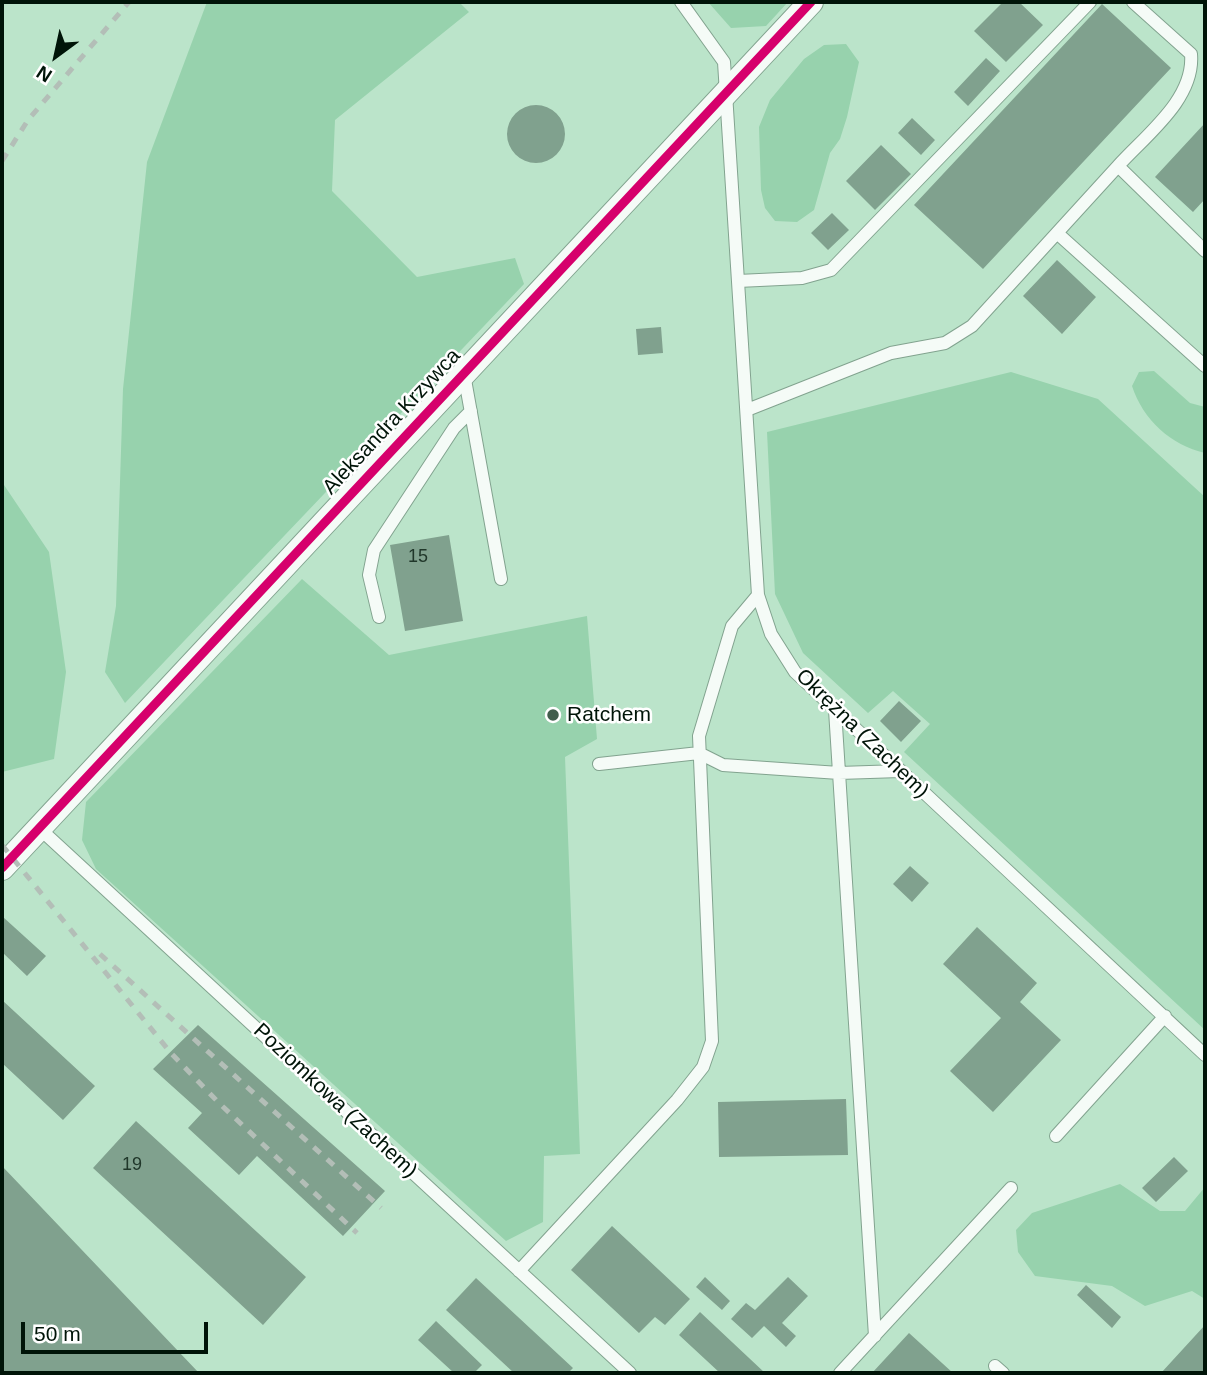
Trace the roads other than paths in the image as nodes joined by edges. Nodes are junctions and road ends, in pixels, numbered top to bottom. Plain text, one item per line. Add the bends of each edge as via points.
1 (681, 2) edge
2 (811, 2) edge
3 (1090, 2) edge
4 (1133, 2) edge
5 (727, 93) junction
6 (1118, 166) junction
7 (1057, 233) junction
8 (1205, 251) edge
9 (738, 281) junction
10 (1205, 366) edge
11 (464, 370) junction
12 (747, 410) junction
13 (471, 411) junction
14 (501, 579) dead end
15 (758, 594) junction
16 (379, 617) dead end
17 (835, 710) junction
18 (699, 753) junction
19 (600, 764) dead end
20 (900, 771) junction
21 (839, 773) junction
22 (39, 828) junction
23 (2, 868) edge
24 (1165, 1016) junction
25 (1205, 1055) edge
26 (1056, 1136) dead end
27 (1011, 1188) dead end
28 (519, 1271) junction
29 (875, 1336) junction
30 (630, 1373) edge
31 (840, 1373) edge

1 - 5 lane, Okrężna (Zachem) via 724,62
2 - 5 street, Aleksandra Krzywca
3 - 9 lane via 831,270 802,278
4 - 6 lane via 1191,54 1193,72 1183,94
5 - 9 lane, Okrężna (Zachem)
5 - 11 street, Aleksandra Krzywca
6 - 7 lane
6 - 8 lane
7 - 10 lane
7 - 12 lane via 972,326 944,343 891,354
9 - 12 lane, Okrężna (Zachem)
11 - 13 lane
11 - 22 street, Aleksandra Krzywca
12 - 15 lane, Okrężna (Zachem)
13 - 14 lane
13 - 16 lane via 454,428 373,550 369,575
15 - 17 lane, Okrężna (Zachem) via 771,634 794,672
15 - 18 lane via 732,626 699,736
17 - 20 lane, Okrężna (Zachem)
17 - 21 lane
18 - 19 lane
18 - 21 lane via 723,765
18 - 28 lane via 712,1041 703,1067
20 - 21 lane
20 - 24 lane, Okrężna (Zachem)
21 - 29 lane
22 - 23 street, Aleksandra Krzywca
22 - 28 lane, Poziomkowa (Zachem)
24 - 25 lane, Okrężna (Zachem)
24 - 26 lane
27 - 29 lane
28 - 30 lane, Poziomkowa (Zachem)
29 - 31 lane

